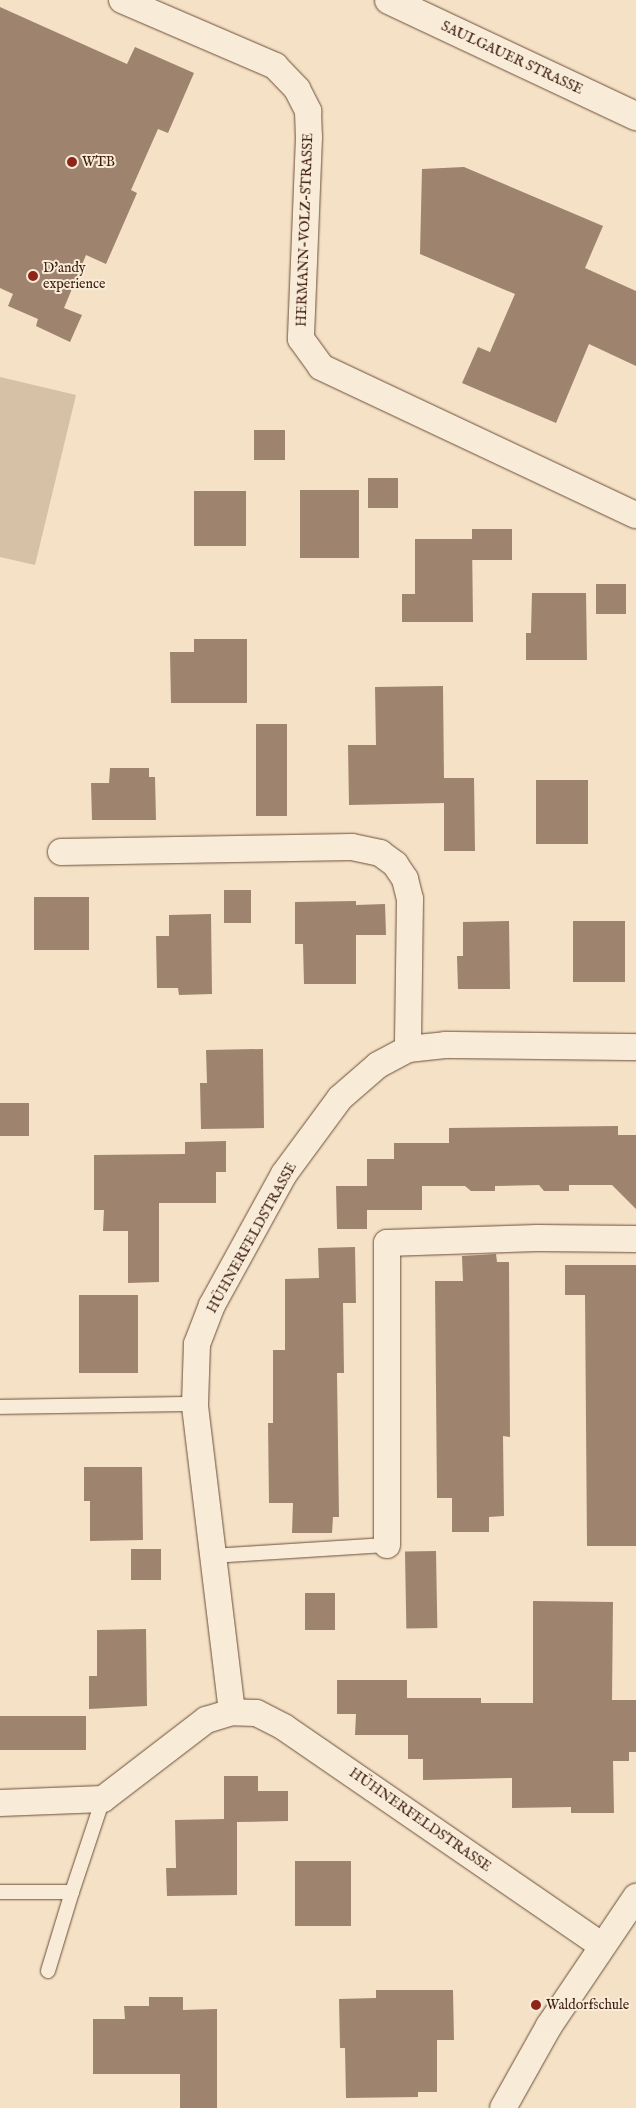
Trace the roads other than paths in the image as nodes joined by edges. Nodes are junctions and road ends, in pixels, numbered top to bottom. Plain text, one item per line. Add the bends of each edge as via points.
1 (122, 0) edge
2 (389, 0) edge
3 (636, 116) edge
4 (636, 514) edge
5 (61, 852) dead end
6 (636, 1047) edge
7 (408, 1049) junction
8 (636, 1239) edge
9 (195, 1404) junction
10 (0, 1407) edge
11 (387, 1545) joint
12 (211, 1556) junction
13 (232, 1712) junction
14 (103, 1800) junction
15 (0, 1802) edge
16 (0, 1892) edge
17 (72, 1892) junction
18 (636, 1897) edge
19 (601, 1945) junction
20 (48, 1971) dead end
21 (503, 2108) edge

1 - 4 street, HERMANN-VOLZ-STRASSE via 275,66 298,89 308,111 309,137 301,339 321,367 368,392
2 - 3 main road, SAULGAUER STRASSE
5 - 7 street via 352,846 380,853 396,864 405,879 410,899
6 - 7 street, HÜHNERFELDSTRASSE via 446,1045
7 - 9 street, HÜHNERFELDSTRASSE via 378,1065 340,1098 284,1174 209,1313 197,1344
8 - 11 street via 537,1238 387,1243
9 - 10 lane
9 - 12 street, HÜHNERFELDSTRASSE
11 - 12 lane
12 - 13 street, HÜHNERFELDSTRASSE
13 - 14 street, HÜHNERFELDSTRASSE via 206,1720
13 - 19 street, HÜHNERFELDSTRASSE via 256,1713 284,1727
14 - 15 street
14 - 17 lane
16 - 17 lane
17 - 20 lane
18 - 19 street
19 - 21 street

